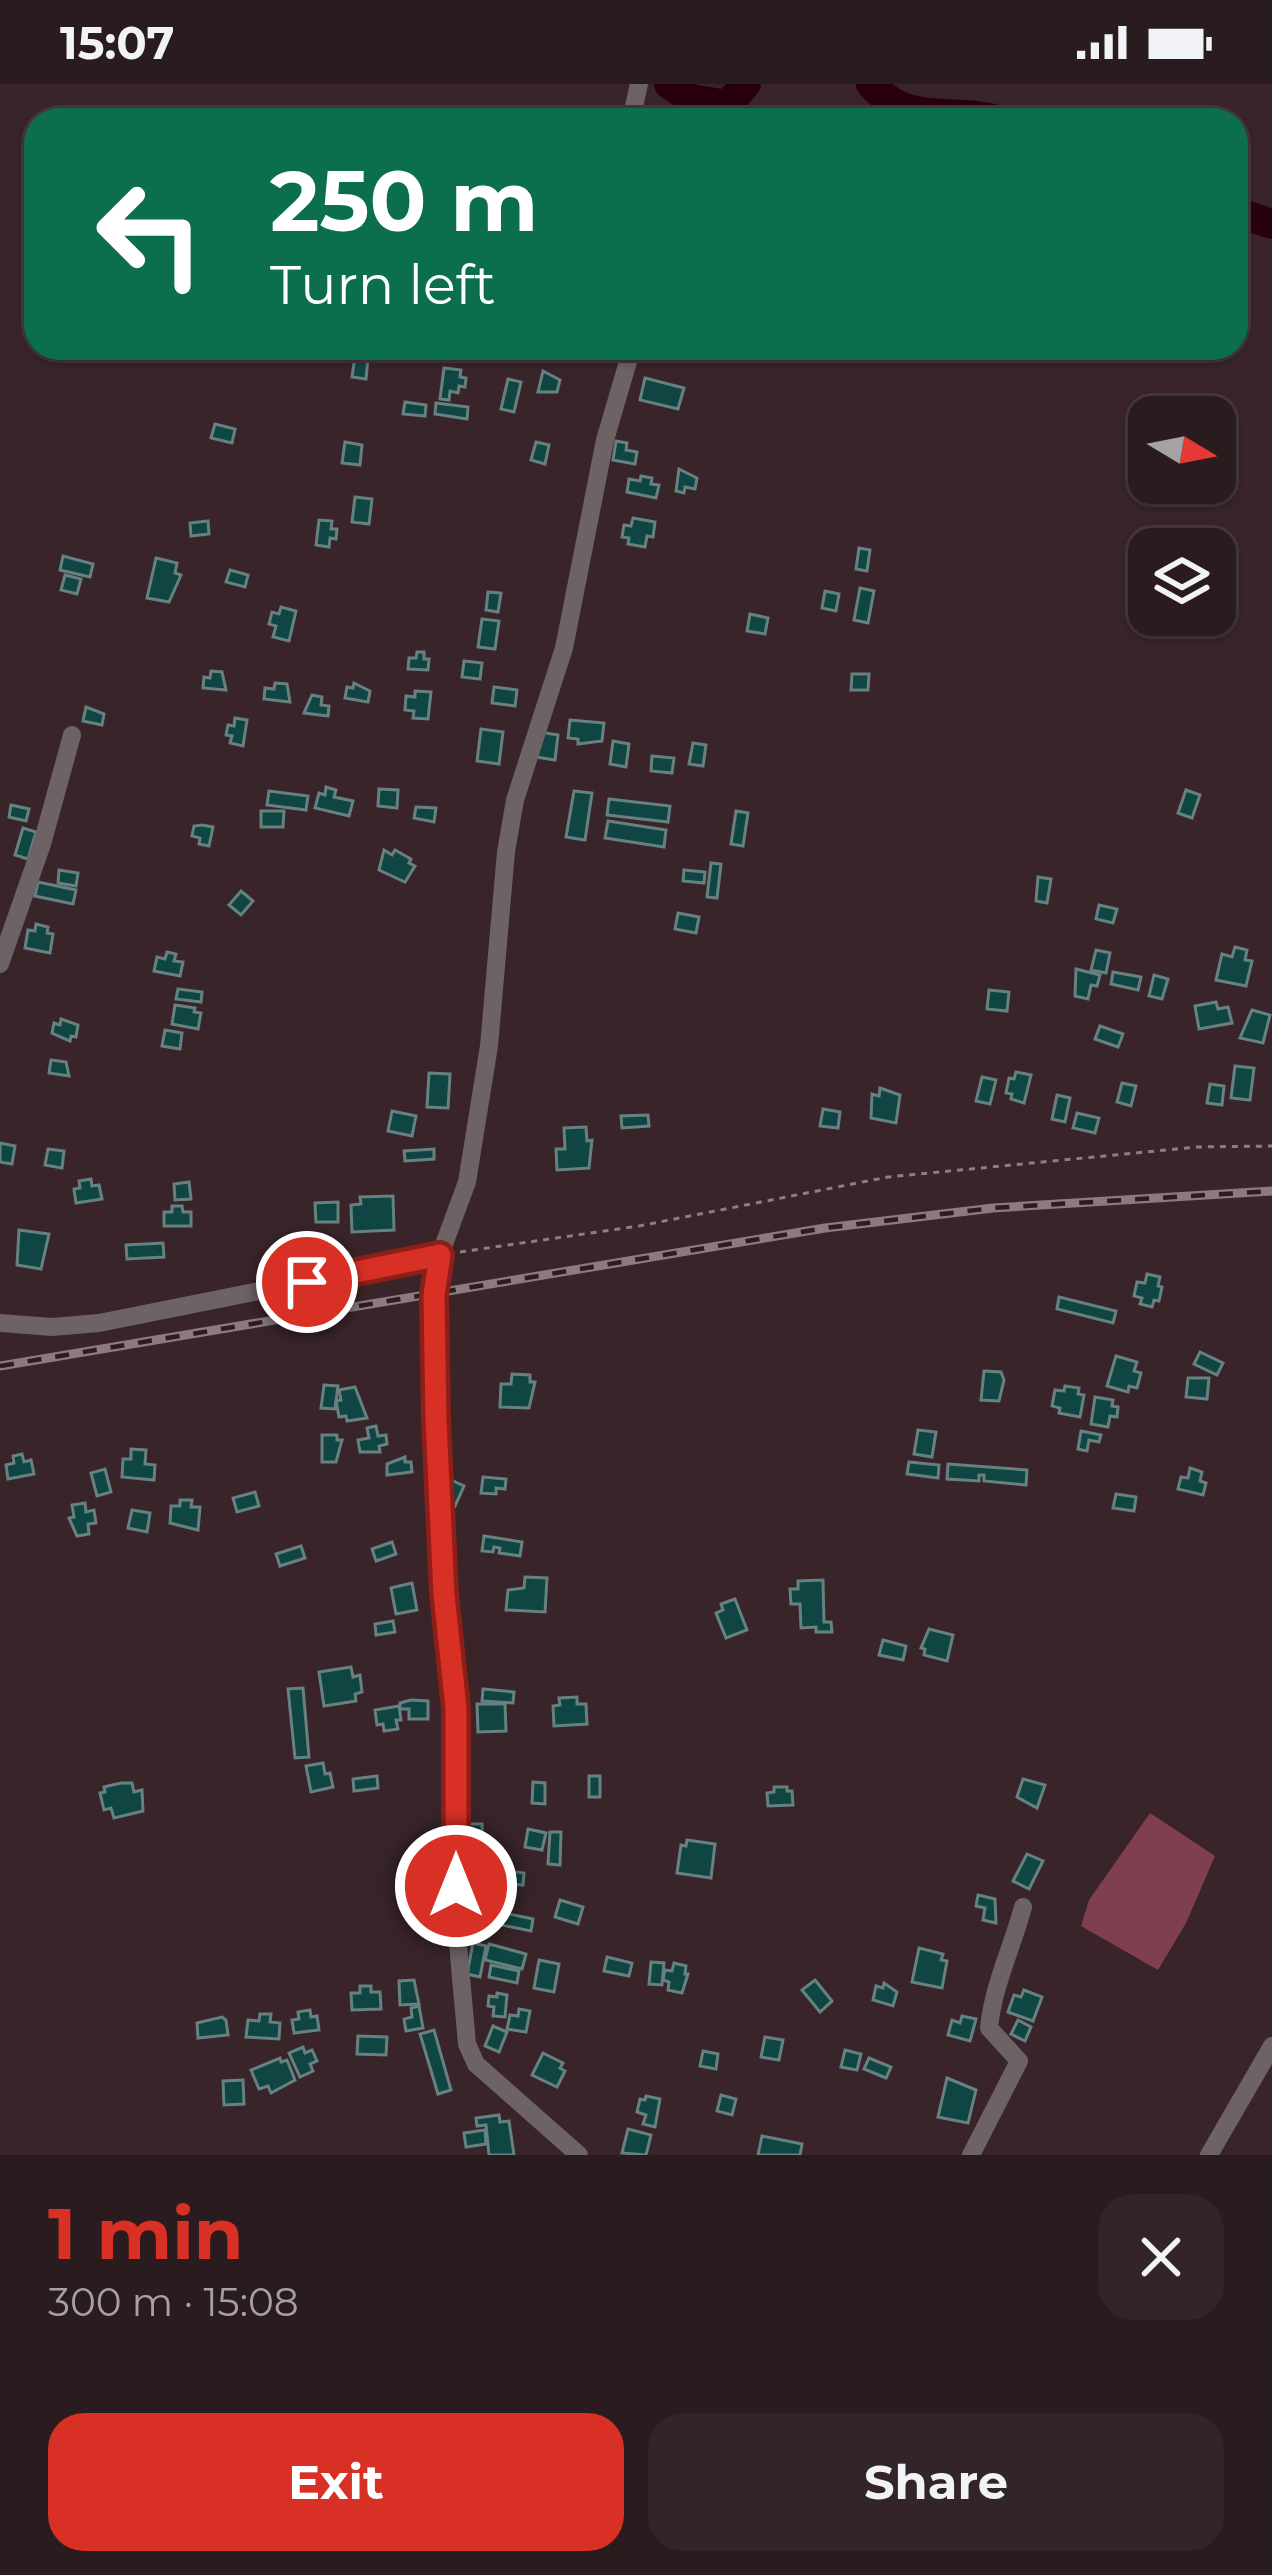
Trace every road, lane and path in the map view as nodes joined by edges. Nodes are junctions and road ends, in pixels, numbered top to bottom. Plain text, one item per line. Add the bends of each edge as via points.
1 (628, 360) edge
2 (72, 735) dead end
3 (0, 964) edge
4 (1272, 1146) edge
5 (440, 1255) junction
6 (0, 1323) edge
7 (1023, 1907) dead end
8 (1272, 2046) edge
9 (579, 2155) edge
10 (971, 2155) edge
11 (1209, 2155) edge

1 - 5 street via 564,648 514,800 467,1182
2 - 3 street
4 - 5 path via 888,1177
5 - 6 street via 99,1323
5 - 9 street via 436,1420 467,2044 476,2064
7 - 10 street via 989,2028 1019,2061
8 - 11 street

